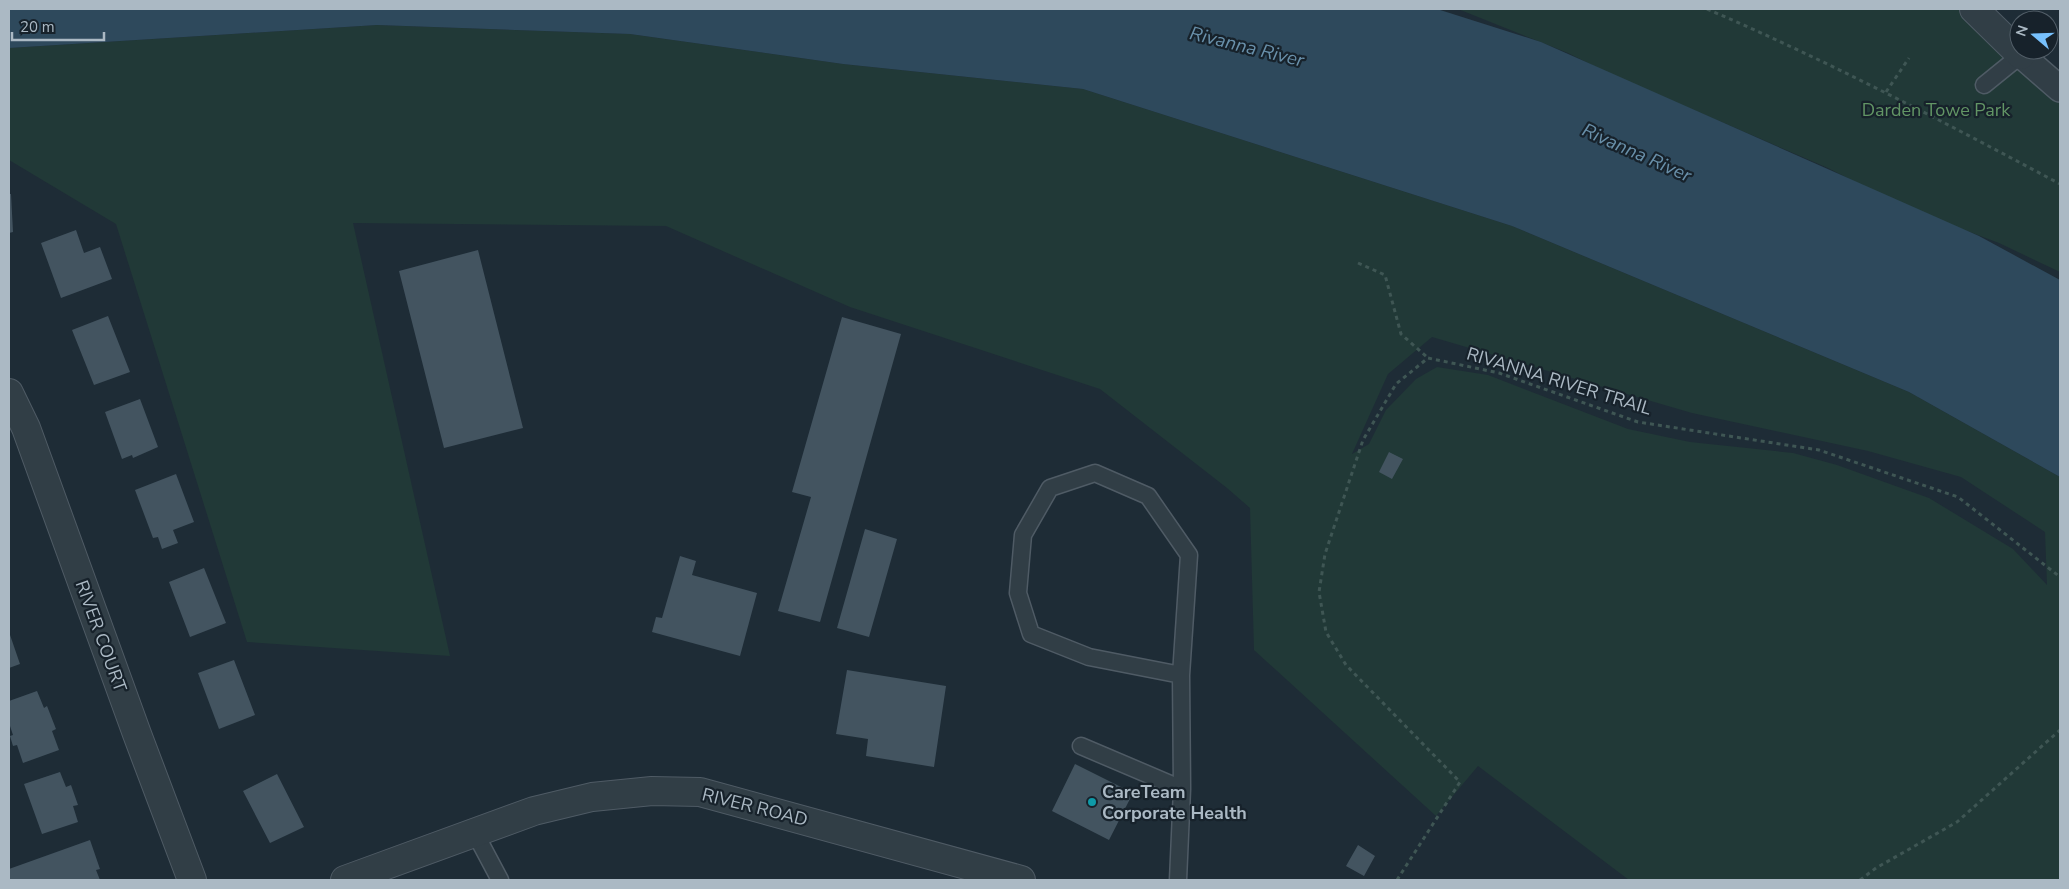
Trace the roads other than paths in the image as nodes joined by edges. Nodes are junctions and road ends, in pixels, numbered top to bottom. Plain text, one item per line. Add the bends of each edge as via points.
1 (1974, 9) edge
2 (2009, 43) edge
3 (2015, 60) edge
4 (2027, 60) edge
5 (1984, 85) dead end
6 (2060, 88) edge
7 (9, 393) edge
8 (1181, 676) junction
9 (1081, 746) dead end
10 (1182, 789) junction
11 (475, 834) junction
12 (192, 880) edge
13 (345, 880) edge
14 (500, 880) edge
15 (1021, 880) edge
16 (1178, 880) edge

1 - 2 street
3 - 5 lane
4 - 6 street
7 - 12 street, RIVER COURT via 26,428
8 - 8 lane via 1189,555 1148,496 1095,473 1050,488 1023,535 1018,593 1031,634 1090,657
8 - 10 lane
9 - 10 lane
10 - 16 lane
11 - 13 street, RIVER ROAD
11 - 14 lane
11 - 15 street, RIVER ROAD via 534,811 592,797 652,791 700,792

